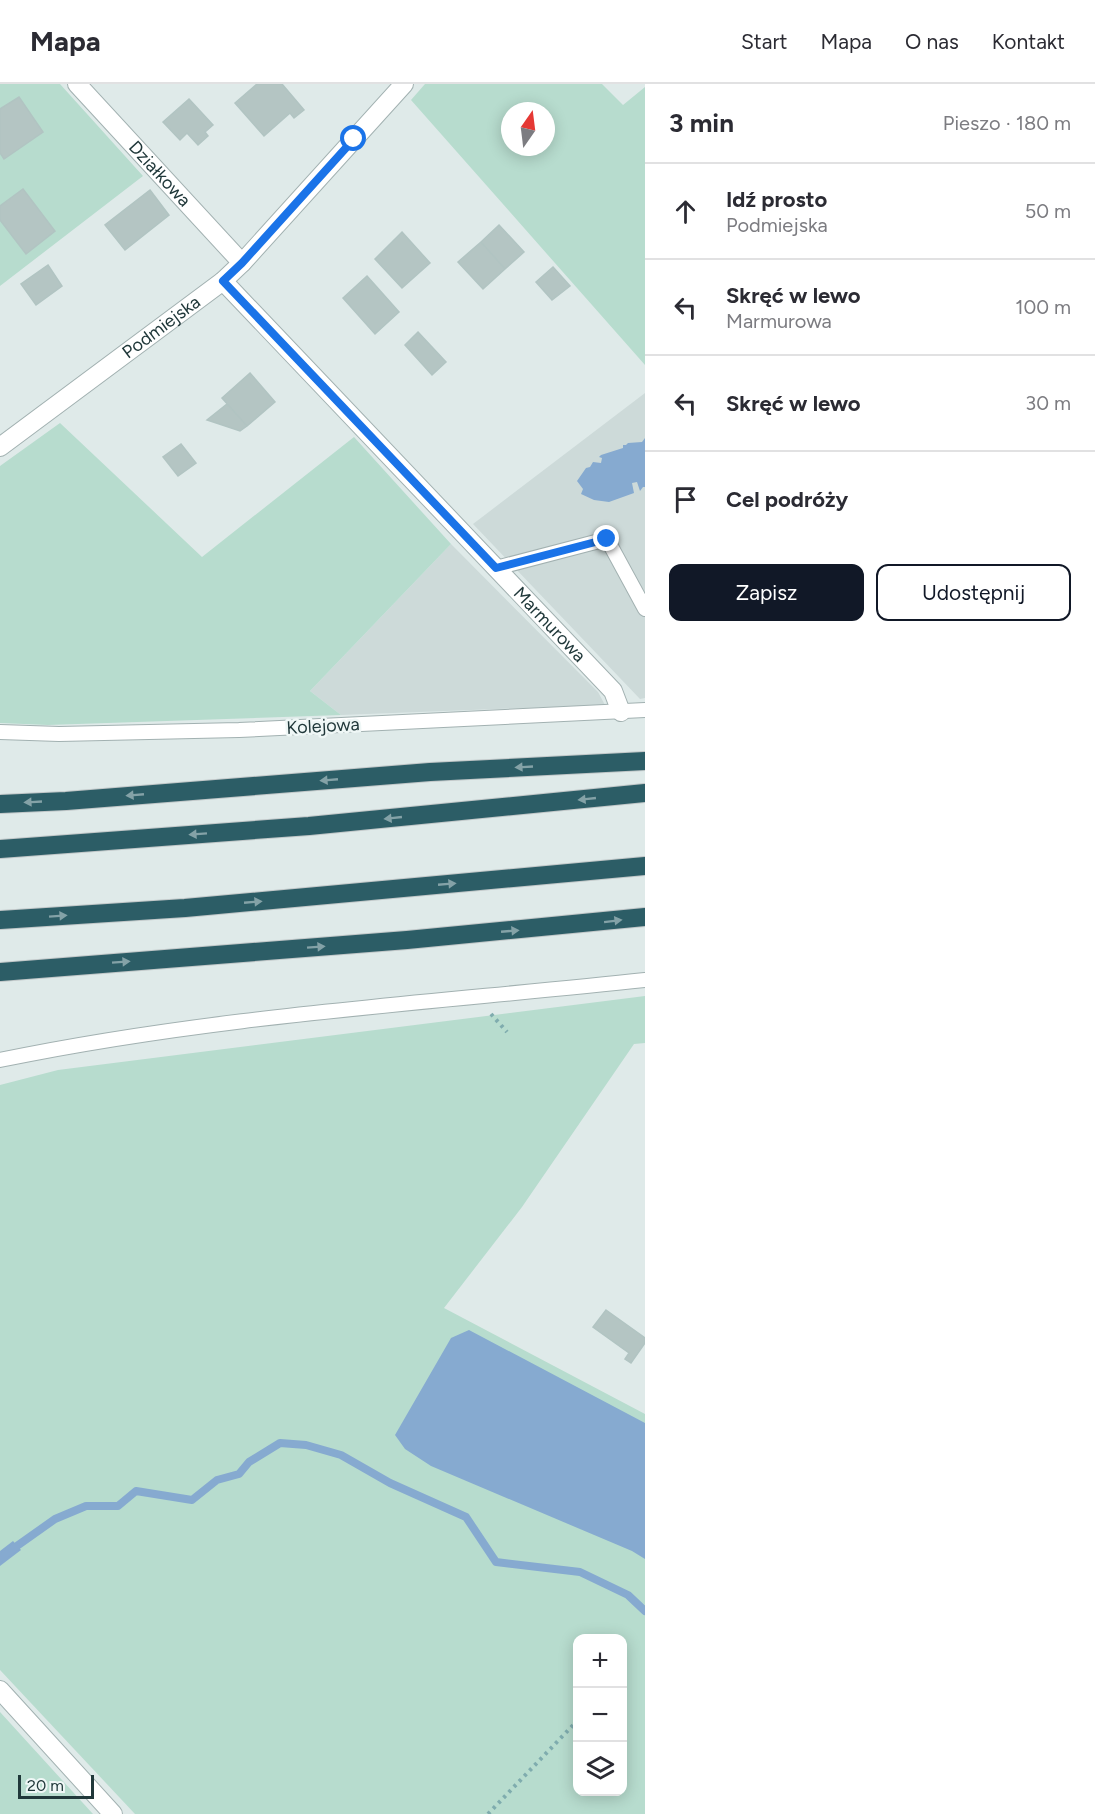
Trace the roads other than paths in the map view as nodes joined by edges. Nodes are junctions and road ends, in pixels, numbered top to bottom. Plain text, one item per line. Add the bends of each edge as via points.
1 (77, 84) edge
2 (404, 84) edge
3 (242, 263) junction
4 (223, 281) junction
5 (0, 447) edge
6 (496, 568) junction
7 (645, 609) edge
8 (645, 710) edge
9 (621, 712) junction
10 (0, 732) edge
11 (645, 760) edge
12 (645, 793) edge
13 (0, 804) edge
14 (0, 849) edge
15 (645, 866) edge
16 (645, 917) edge
17 (0, 920) edge
18 (0, 972) edge
19 (645, 980) edge
20 (0, 1060) edge
21 (0, 1690) edge
22 (113, 1814) edge

1 - 3 street, Działkowa
2 - 3 street, Podmiejska
3 - 4 street, Podmiejska
4 - 5 street, Podmiejska
4 - 6 street, Marmurowa
6 - 7 lane via 607,539
6 - 9 street, Marmurowa via 613,691
8 - 9 lane, Kolejowa
9 - 10 lane, Kolejowa via 239,730
11 -> 13 highway
12 -> 14 highway via 309,826
17 -> 15 highway via 185,908
18 -> 16 highway
19 - 20 lane via 224,1022
21 - 22 street

